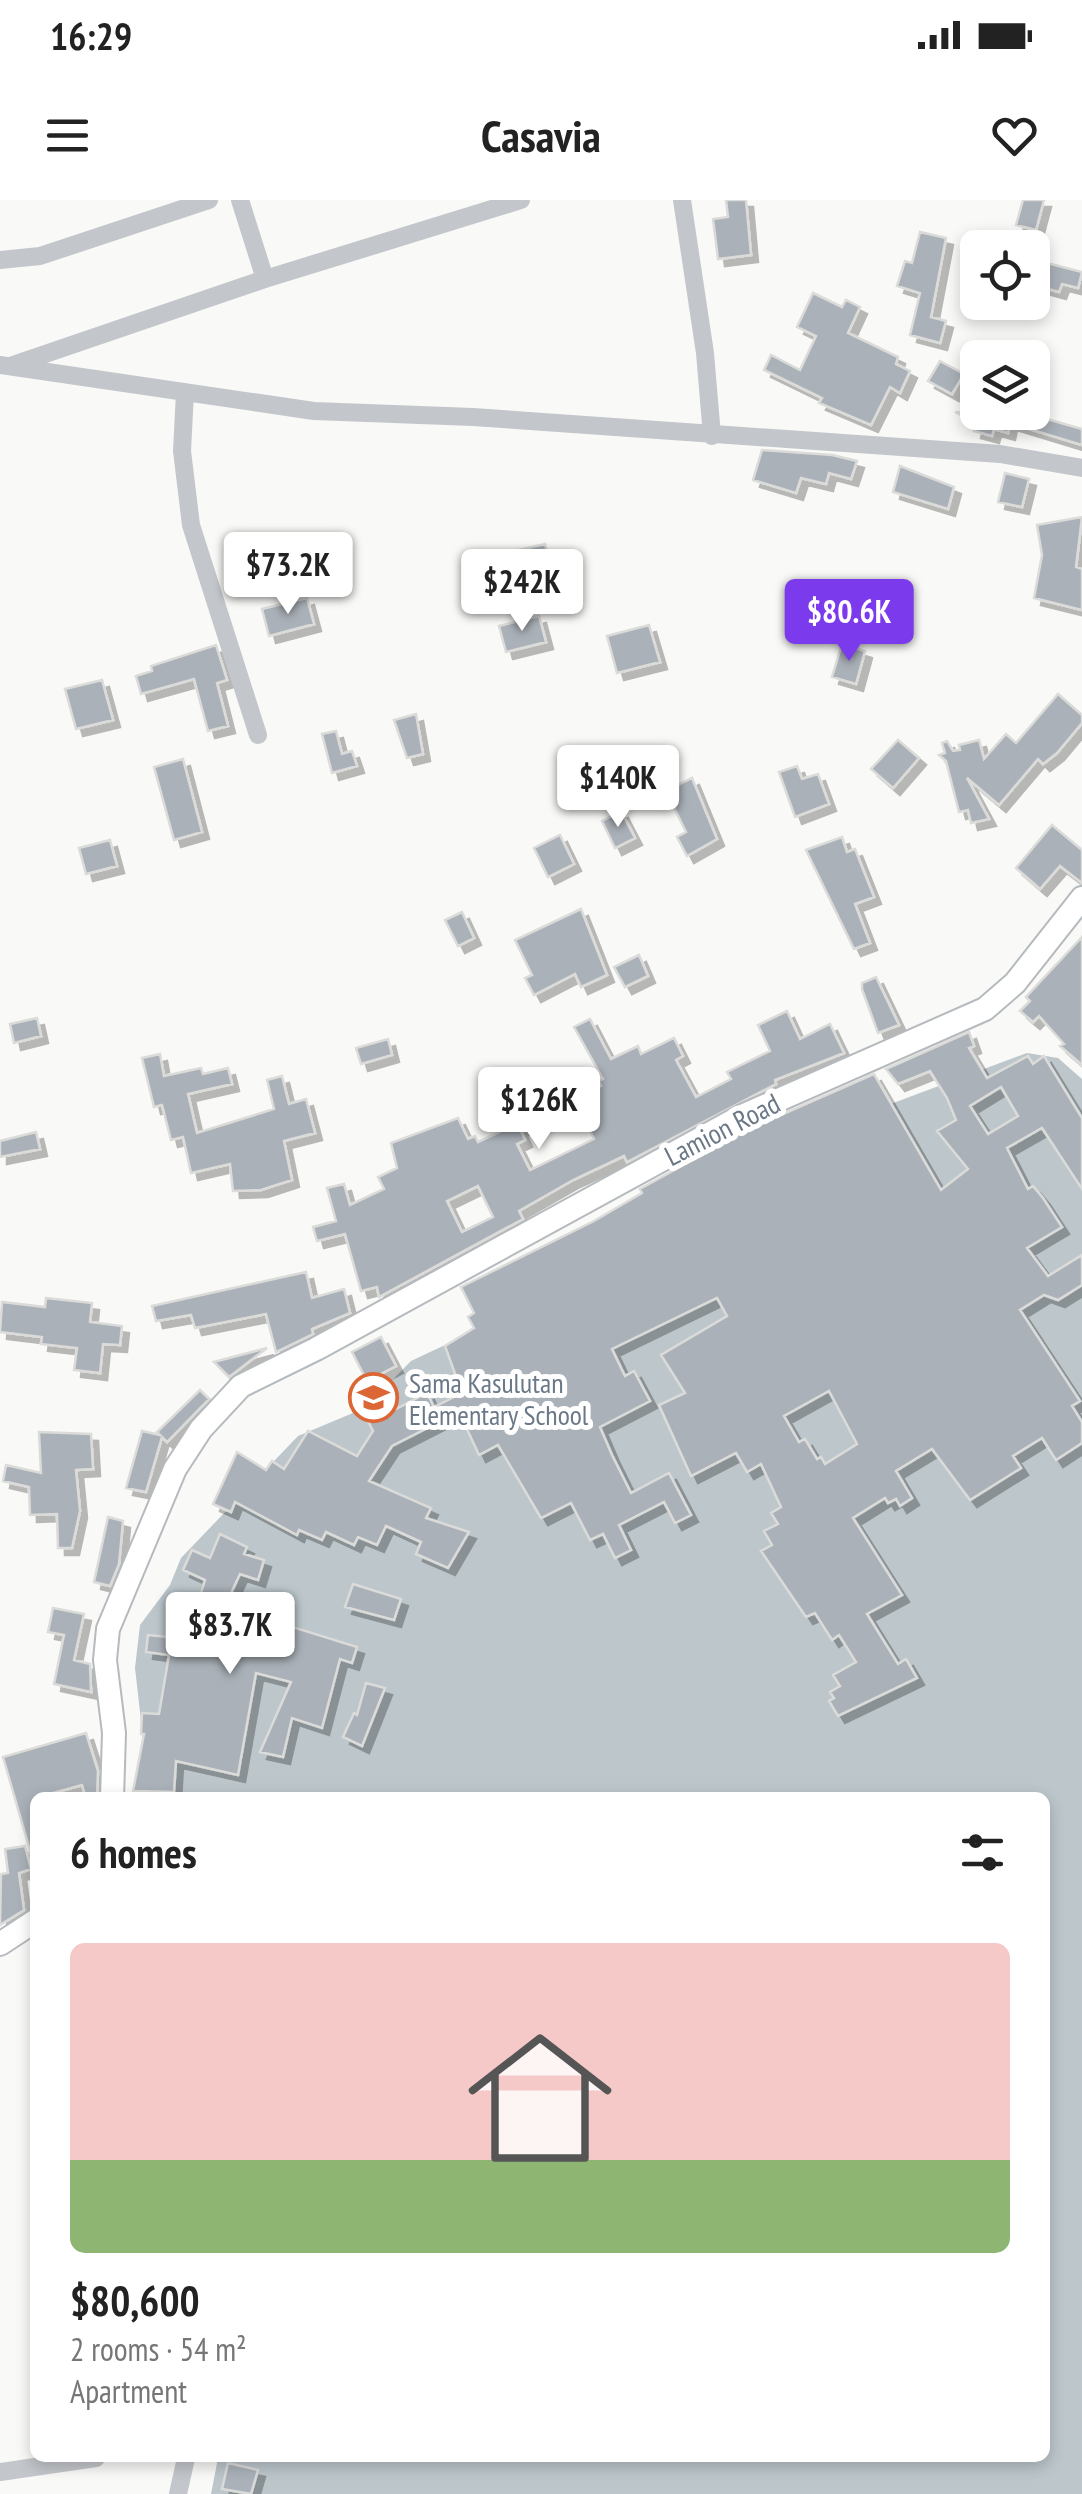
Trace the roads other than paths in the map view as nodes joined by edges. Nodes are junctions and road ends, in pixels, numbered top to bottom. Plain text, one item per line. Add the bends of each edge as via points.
1 (208, 200) edge
2 (240, 200) edge
3 (521, 200) edge
4 (682, 200) edge
5 (0, 260) edge
6 (265, 278) junction
7 (5, 366) edge
8 (185, 392) junction
9 (712, 436) junction
10 (1082, 468) edge
11 (258, 734) dead end
12 (1082, 898) edge
13 (112, 1792) edge
14 (30, 1924) edge
15 (0, 1944) edge
16 (69, 2462) edge
17 (185, 2462) edge
18 (0, 2472) edge
19 (178, 2494) edge

1 - 5 street via 40,256
2 - 6 street
3 - 6 street
4 - 9 street
6 - 7 street
7 - 8 street
8 - 9 street via 314,412
8 - 11 street via 182,451 191,525
9 - 10 street via 1000,454
12 - 13 street, Lamion Road via 1016,983 985,1009 742,1116 241,1386 175,1469 114,1611 105,1660 114,1733
14 - 15 street
16 - 18 street
17 - 19 street

